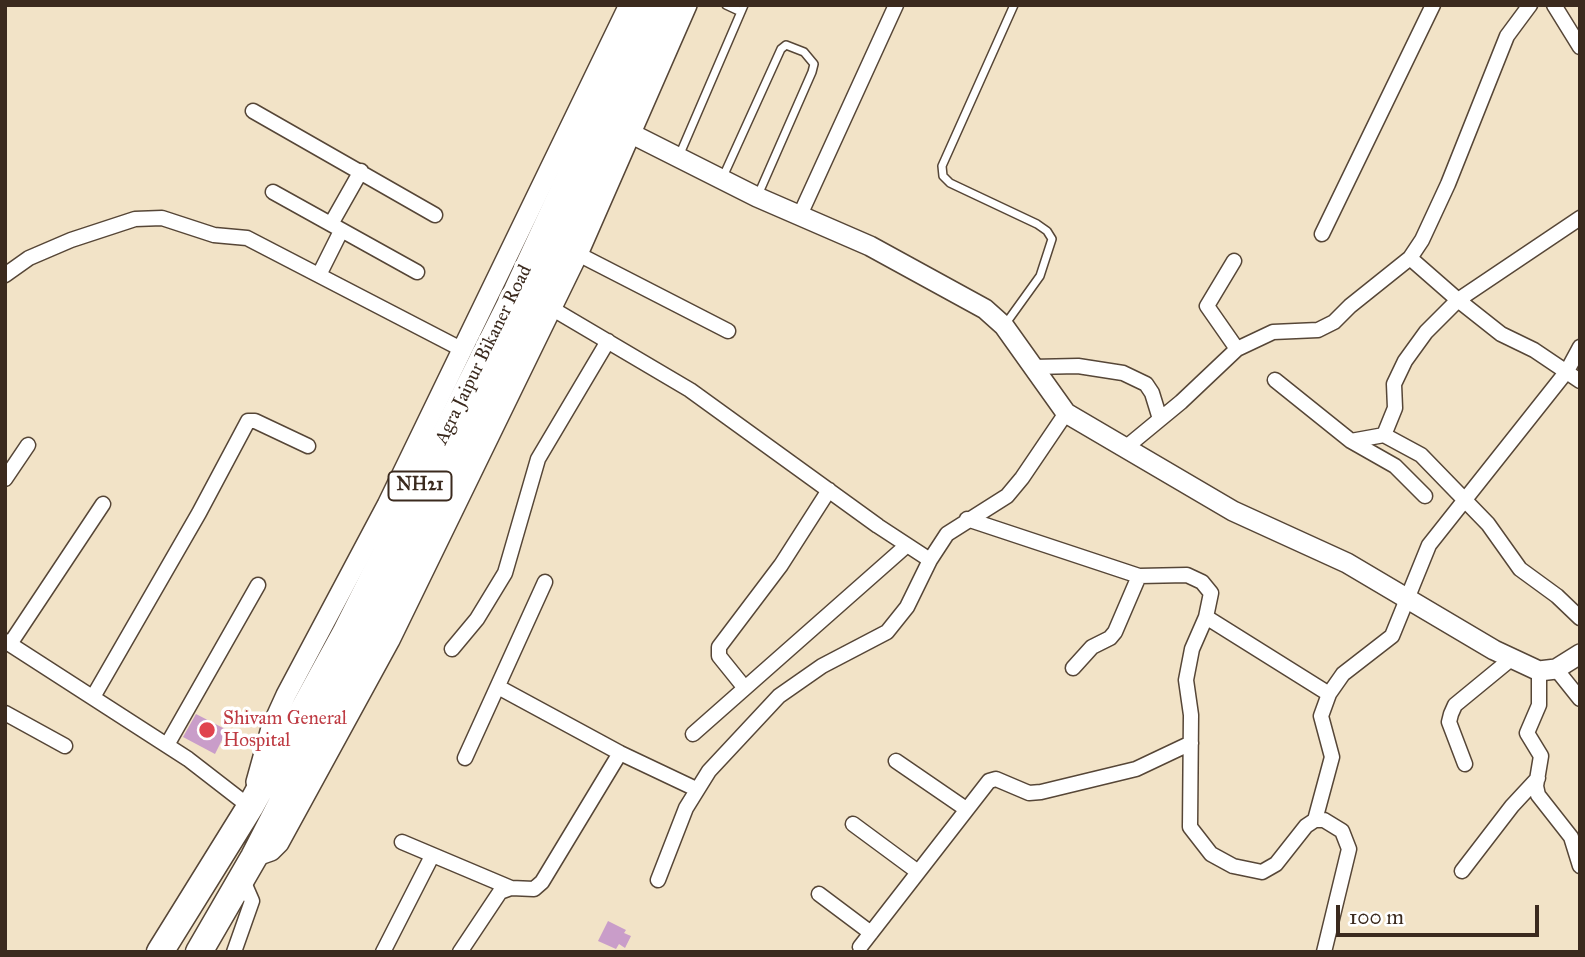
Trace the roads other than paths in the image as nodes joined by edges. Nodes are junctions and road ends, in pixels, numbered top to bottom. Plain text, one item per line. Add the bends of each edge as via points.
1 (629, 5) edge
2 (649, 5) edge
3 (671, 5) edge
4 (687, 5) edge
5 (726, 5) edge
6 (896, 5) edge
7 (1014, 5) edge
8 (1433, 5) edge
9 (1530, 5) edge
10 (1554, 5) edge
11 (742, 8) edge
12 (1580, 47) edge
13 (253, 111) dead end
14 (625, 131) junction
15 (679, 157) junction
16 (361, 172) junction
17 (721, 180) junction
18 (273, 192) dead end
19 (757, 197) junction
20 (435, 215) dead end
21 (800, 215) junction
22 (1580, 218) edge
23 (336, 228) junction
24 (1322, 234) dead end
25 (578, 254) junction
26 (1410, 258) junction
27 (1234, 261) dead end
28 (417, 272) dead end
29 (5, 275) edge
30 (319, 275) junction
31 (1458, 300) junction
32 (543, 304) junction
33 (1004, 326) junction
34 (727, 331) dead end
35 (608, 341) junction
36 (1580, 347) edge
37 (1237, 349) junction
38 (463, 350) junction
39 (1033, 367) junction
40 (1567, 371) junction
41 (1275, 380) dead end
42 (1580, 381) edge
43 (1066, 413) junction
44 (1160, 419) junction
45 (1384, 435) junction
46 (1351, 442) junction
47 (28, 445) dead end
48 (309, 446) dead end
49 (1124, 449) junction
50 (5, 479) edge
51 (829, 490) junction
52 (1425, 496) dead end
53 (1464, 500) junction
54 (103, 504) dead end
55 (967, 519) junction
56 (906, 546) junction
57 (930, 560) junction
58 (1139, 576) junction
59 (545, 582) dead end
60 (258, 585) dead end
61 (1407, 598) junction
62 (1206, 617) junction
63 (1580, 618) edge
64 (8, 642) edge
65 (452, 649) dead end
66 (1580, 654) edge
67 (1511, 659) junction
68 (1073, 668) dead end
69 (1548, 670) junction
70 (744, 687) junction
71 (500, 688) junction
72 (1329, 694) junction
73 (93, 697) junction
74 (1580, 699) edge
75 (5, 713) edge
76 (693, 734) dead end
77 (1191, 743) junction
78 (167, 745) junction
79 (65, 746) dead end
80 (620, 753) junction
81 (465, 758) dead end
82 (896, 761) dead end
83 (1465, 764) dead end
84 (1538, 778) junction
85 (696, 789) junction
86 (250, 807) junction
87 (966, 809) junction
88 (1315, 821) junction
89 (853, 824) dead end
90 (402, 842) dead end
91 (432, 856) junction
92 (1580, 866) edge
93 (248, 868) junction
94 (1462, 871) dead end
95 (918, 872) junction
96 (658, 880) dead end
97 (511, 888) junction
98 (819, 894) dead end
99 (871, 933) junction
100 (860, 947) dead end
101 (160, 952) edge
102 (199, 952) edge
103 (234, 952) edge
104 (383, 952) edge
105 (460, 952) edge
106 (1324, 952) edge

1 - 38 street
2 - 86 highway, Agra Jaipur Bikaner Road / NH21 via 517,291 388,551
3 - 14 highway, Agra Jaipur Bikaner Road / NH21
4 - 14 street
5 - 11 lane
6 - 21 street
7 - 33 lane via 942,166 950,183 1037,224 1052,239 1035,284
8 - 24 street
9 - 26 street via 1507,36 1448,184
10 - 12 street
11 - 15 lane
13 - 16 street
14 - 15 street
14 - 25 street
14 - 32 highway, Agra Jaipur Bikaner Road / NH21
15 - 17 street
16 - 20 street
16 - 23 street
17 - 19 street
17 - 19 lane via 781,49 786,45 804,52 814,64 812,72
18 - 23 street
19 - 21 street
21 - 33 street via 942,285 985,309
22 - 31 street
23 - 28 street
23 - 30 street
25 - 32 street
25 - 34 street
26 - 31 street
26 - 37 street via 1334,322 1318,330 1273,332
27 - 37 street via 1207,306
29 - 30 street via 29,258 71,240 135,219 162,218 214,235 247,238
30 - 38 street
31 - 40 street via 1501,334
31 - 45 street via 1405,360 1394,384 1395,408
32 - 35 street
32 - 93 highway, Agra Jaipur Bikaner Road / NH21
33 - 39 street
35 - 51 street via 690,390
35 - 65 street via 538,459 505,573 478,619
36 - 40 street
37 - 44 street
38 - 86 street via 286,695 271,728
39 - 43 street
39 - 44 street via 1078,366 1123,373 1146,384
40 - 42 street
40 - 53 street
41 - 46 street
43 - 49 street
43 - 55 street via 1007,496
44 - 49 street
45 - 46 street
45 - 53 street via 1421,455
46 - 52 street via 1395,466
47 - 50 street
48 - 73 street via 248,421
49 - 61 street via 1233,511 1347,563
51 - 56 street
51 - 70 street via 719,647 719,656
53 - 61 street via 1429,545
53 - 63 street via 1488,524 1520,569
54 - 64 street
55 - 57 street via 947,534
55 - 58 street
56 - 57 street
56 - 70 street
57 - 85 street via 887,632 822,666 779,696
58 - 62 street via 1187,575 1202,582 1211,593
58 - 68 street via 1115,632 1092,647
59 - 71 street
60 - 78 street
61 - 67 street
61 - 72 street via 1391,636 1343,674
62 - 72 street
62 - 77 street via 1192,649 1186,680
64 - 73 street
66 - 69 street
67 - 69 street
67 - 83 street via 1455,705 1451,714
69 - 74 street
69 - 84 street via 1527,733 1541,756
70 - 76 street
71 - 80 street
71 - 81 street
72 - 88 street via 1321,716 1332,757
73 - 78 street
75 - 79 street
77 - 87 street via 1136,769 1041,792 989,781
77 - 88 street via 1190,827 1211,854 1233,866 1262,872 1276,864
78 - 86 street
80 - 85 street
80 - 97 street via 542,882 527,891
82 - 87 street
84 - 92 street via 1538,795 1571,837
84 - 94 street
85 - 96 street
86 - 101 highway, Agra Jaipur Bikaner Road / NH21
87 - 95 street
88 - 106 street via 1324,820 1342,831 1349,849
89 - 95 street
90 - 91 street
91 - 97 street
91 - 104 street
93 - 102 highway, Agra Jaipur Bikaner Road / NH21
93 - 103 street via 252,901
95 - 99 street
97 - 105 street via 493,899
98 - 99 street
99 - 100 street

